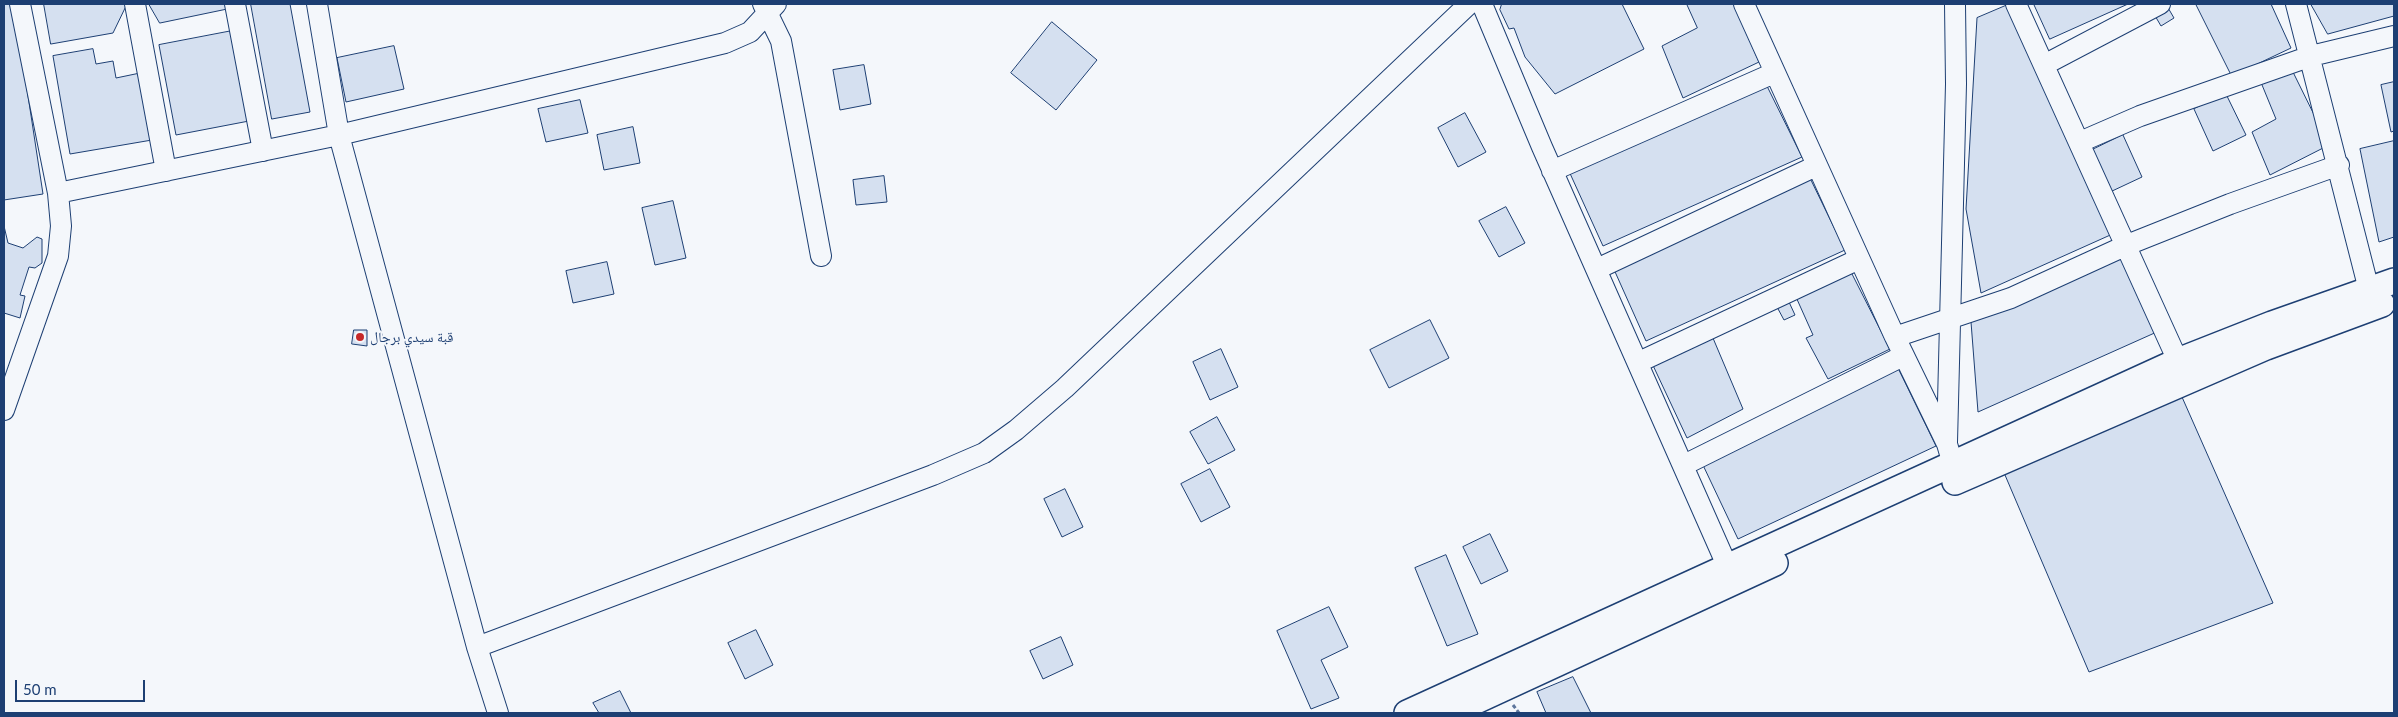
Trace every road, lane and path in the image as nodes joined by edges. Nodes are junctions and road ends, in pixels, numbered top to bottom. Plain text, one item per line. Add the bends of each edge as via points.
1 (20, 4) edge
2 (135, 4) edge
3 (235, 4) edge
4 (317, 4) edge
5 (1469, 4) edge
6 (1482, 4) edge
7 (1744, 4) edge
8 (1955, 4) edge
9 (2016, 4) edge
10 (2160, 4) edge
11 (2296, 4) edge
12 (770, 7) edge
13 (2394, 36) edge
14 (2311, 56) junction
15 (2044, 65) junction
16 (1774, 73) junction
17 (340, 135) junction
18 (2080, 142) junction
19 (262, 151) junction
20 (2338, 165) junction
21 (1816, 166) junction
22 (166, 171) junction
23 (1552, 171) junction
24 (58, 193) junction
25 (2127, 245) junction
26 (821, 256) dead end
27 (1859, 259) junction
28 (1597, 269) junction
29 (2394, 282) edge
30 (2369, 290) junction
31 (2394, 299) edge
32 (1952, 320) junction
33 (1895, 337) junction
34 (1904, 356) junction
35 (1638, 362) junction
36 (2178, 362) junction
37 (4, 410) edge
38 (1953, 463) junction
39 (1684, 465) junction
40 (1731, 574) junction
41 (477, 647) junction
42 (498, 713) edge
43 (1407, 713) edge
44 (1450, 713) edge

1 - 24 street
2 - 22 street
3 - 19 street
4 - 17 street
5 - 41 street via 1065,388 1016,430 984,452 933,475
6 - 23 street
7 - 16 street
8 - 32 street
9 - 15 street
10 - 15 street
11 - 14 street
12 - 17 street via 750,32 725,43
12 - 26 street via 781,41
13 - 14 street
14 - 18 street via 2140,116
14 - 20 street
15 - 18 street
16 - 21 street
16 - 23 street
17 - 19 street
17 - 41 street
18 - 25 street
19 - 22 street
20 - 25 street
20 - 30 street
21 - 27 street
21 - 28 street
22 - 24 street
23 - 28 street
24 - 37 street via 61,226 58,256
25 - 32 street via 2011,298
25 - 36 street
27 - 33 street
27 - 35 street
28 - 35 street
29 - 30 main road
30 - 36 main road
31 - 38 main road
32 - 33 street
32 - 38 street
33 - 34 street
34 - 38 street
34 - 39 street
35 - 39 street
36 - 38 main road
38 - 40 main road
39 - 40 street
40 - 43 main road
40 - 44 main road
41 - 42 street

